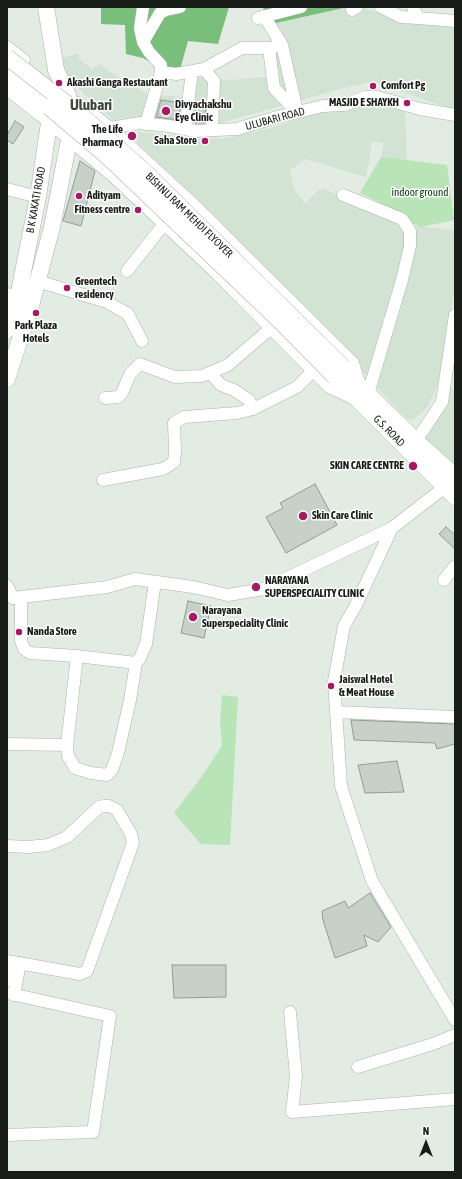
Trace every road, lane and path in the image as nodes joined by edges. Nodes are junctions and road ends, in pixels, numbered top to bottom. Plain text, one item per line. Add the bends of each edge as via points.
1 (46, 7) edge
2 (143, 7) edge
3 (180, 7) edge
4 (301, 7) edge
5 (352, 7) edge
6 (357, 7) edge
7 (381, 7) edge
8 (415, 13) edge
9 (455, 21) edge
10 (143, 42) junction
11 (282, 45) junction
12 (7, 47) edge
13 (269, 48) junction
14 (7, 57) edge
15 (204, 69) junction
16 (192, 71) junction
17 (161, 72) junction
18 (7, 75) edge
19 (53, 75) junction
20 (7, 89) edge
21 (68, 95) junction
22 (297, 112) junction
23 (455, 115) edge
24 (49, 123) junction
25 (146, 124) junction
26 (109, 127) junction
27 (185, 129) junction
28 (212, 130) junction
29 (69, 140) junction
30 (7, 189) edge
31 (178, 191) junction
32 (342, 195) dead end
33 (38, 197) junction
34 (196, 208) junction
35 (160, 220) junction
36 (174, 233) junction
37 (127, 271) dead end
38 (37, 281) junction
39 (12, 295) edge
40 (455, 315) edge
41 (270, 329) junction
42 (7, 330) edge
43 (142, 341) dead end
44 (313, 371) junction
45 (210, 373) junction
46 (339, 373) junction
47 (7, 379) edge
48 (362, 393) junction
49 (105, 398) dead end
50 (253, 409) junction
51 (416, 441) junction
52 (103, 480) dead end
53 (453, 482) edge
54 (392, 528) junction
55 (455, 566) edge
56 (444, 580) dead end
57 (155, 582) junction
58 (7, 586) edge
59 (21, 598) junction
60 (77, 656) junction
61 (136, 663) junction
62 (336, 712) junction
63 (455, 717) edge
64 (7, 744) edge
65 (67, 745) junction
66 (7, 846) edge
67 (12, 962) edge
68 (7, 980) edge
69 (11, 994) edge
70 (290, 1012) dead end
71 (455, 1020) edge
72 (455, 1035) edge
73 (358, 1066) dead end
74 (455, 1099) edge
75 (7, 1134) edge

1 - 19 main road
2 - 10 street via 140,28
3 - 10 street via 160,13
4 - 11 street via 261,17
5 - 6 street via 352,10
7 - 8 street via 401,17
8 - 9 street
10 - 17 street via 161,64
11 - 13 street
11 - 22 street
12 - 19 street
13 - 15 street via 242,48
13 - 22 street via 274,88
14 - 46 main road, BISHNU RAM MEHDI FLYOVER, bridge via 80,114 144,171
15 - 16 street
15 - 28 street via 214,81
16 - 17 street via 176,74
16 - 27 street
17 - 25 street
18 - 46 main road, BISHNU RAM MEHDI FLYOVER, bridge via 110,159 281,322
19 - 21 main road
19 - 24 main road, B K KAKATI ROAD
20 - 24 street
21 - 26 street
21 - 29 main road via 71,122
22 - 23 street, ULUBARI ROAD via 323,106 344,105 377,96
22 - 28 street, ULUBARI ROAD via 237,129
24 - 29 street
24 - 33 main road, B K KAKATI ROAD
25 - 26 street, ULUBARI ROAD
25 - 27 street, ULUBARI ROAD
26 - 29 street, ULUBARI ROAD
26 - 31 street
27 - 28 street, ULUBARI ROAD
29 - 35 street
29 - 38 main road via 52,226
30 - 33 street
31 - 34 street
31 - 35 street
32 - 48 street via 402,219 410,231 410,246 402,280
33 - 39 main road, B K KAKATI ROAD
34 - 36 street
34 - 48 street via 353,363
35 - 36 street
35 - 37 street
36 - 41 street
38 - 43 street via 107,302 128,314
38 - 47 main road
39 - 42 main road, B K KAKATI ROAD
40 - 51 street via 442,402
41 - 44 street
41 - 45 street via 228,365
44 - 48 street via 330,387
44 - 50 street via 297,387
45 - 49 street via 202,376 175,377 140,364 130,374 118,397
45 - 50 street via 221,385 249,400
46 - 48 main road, BISHNU RAM MEHDI FLYOVER
48 - 51 main road, G.S. ROAD
48 - 53 main road, G.S. ROAD
50 - 52 street via 184,418 174,422 174,462 163,469
51 - 53 main road, G.S. ROAD
53 - 54 street
54 - 57 street via 264,589 228,595 193,586
54 - 62 street via 344,626 334,681
55 - 56 street
57 - 59 street via 135,579 107,586
57 - 61 street via 146,644
58 - 59 street via 13,598
59 - 60 street via 21,641 24,649 30,653
60 - 61 street
60 - 65 street
61 - 65 street via 130,700 112,770 107,775 75,768 68,756
62 - 63 street
62 - 71 street via 341,786 372,881
64 - 65 street
66 - 67 street via 48,845 67,837 99,807 104,806 117,810 131,834 133,843 87,971 80,974
67 - 68 street
67 - 69 street
69 - 75 street via 110,1016 93,1132
70 - 74 street via 296,1076 292,1112
72 - 73 street

